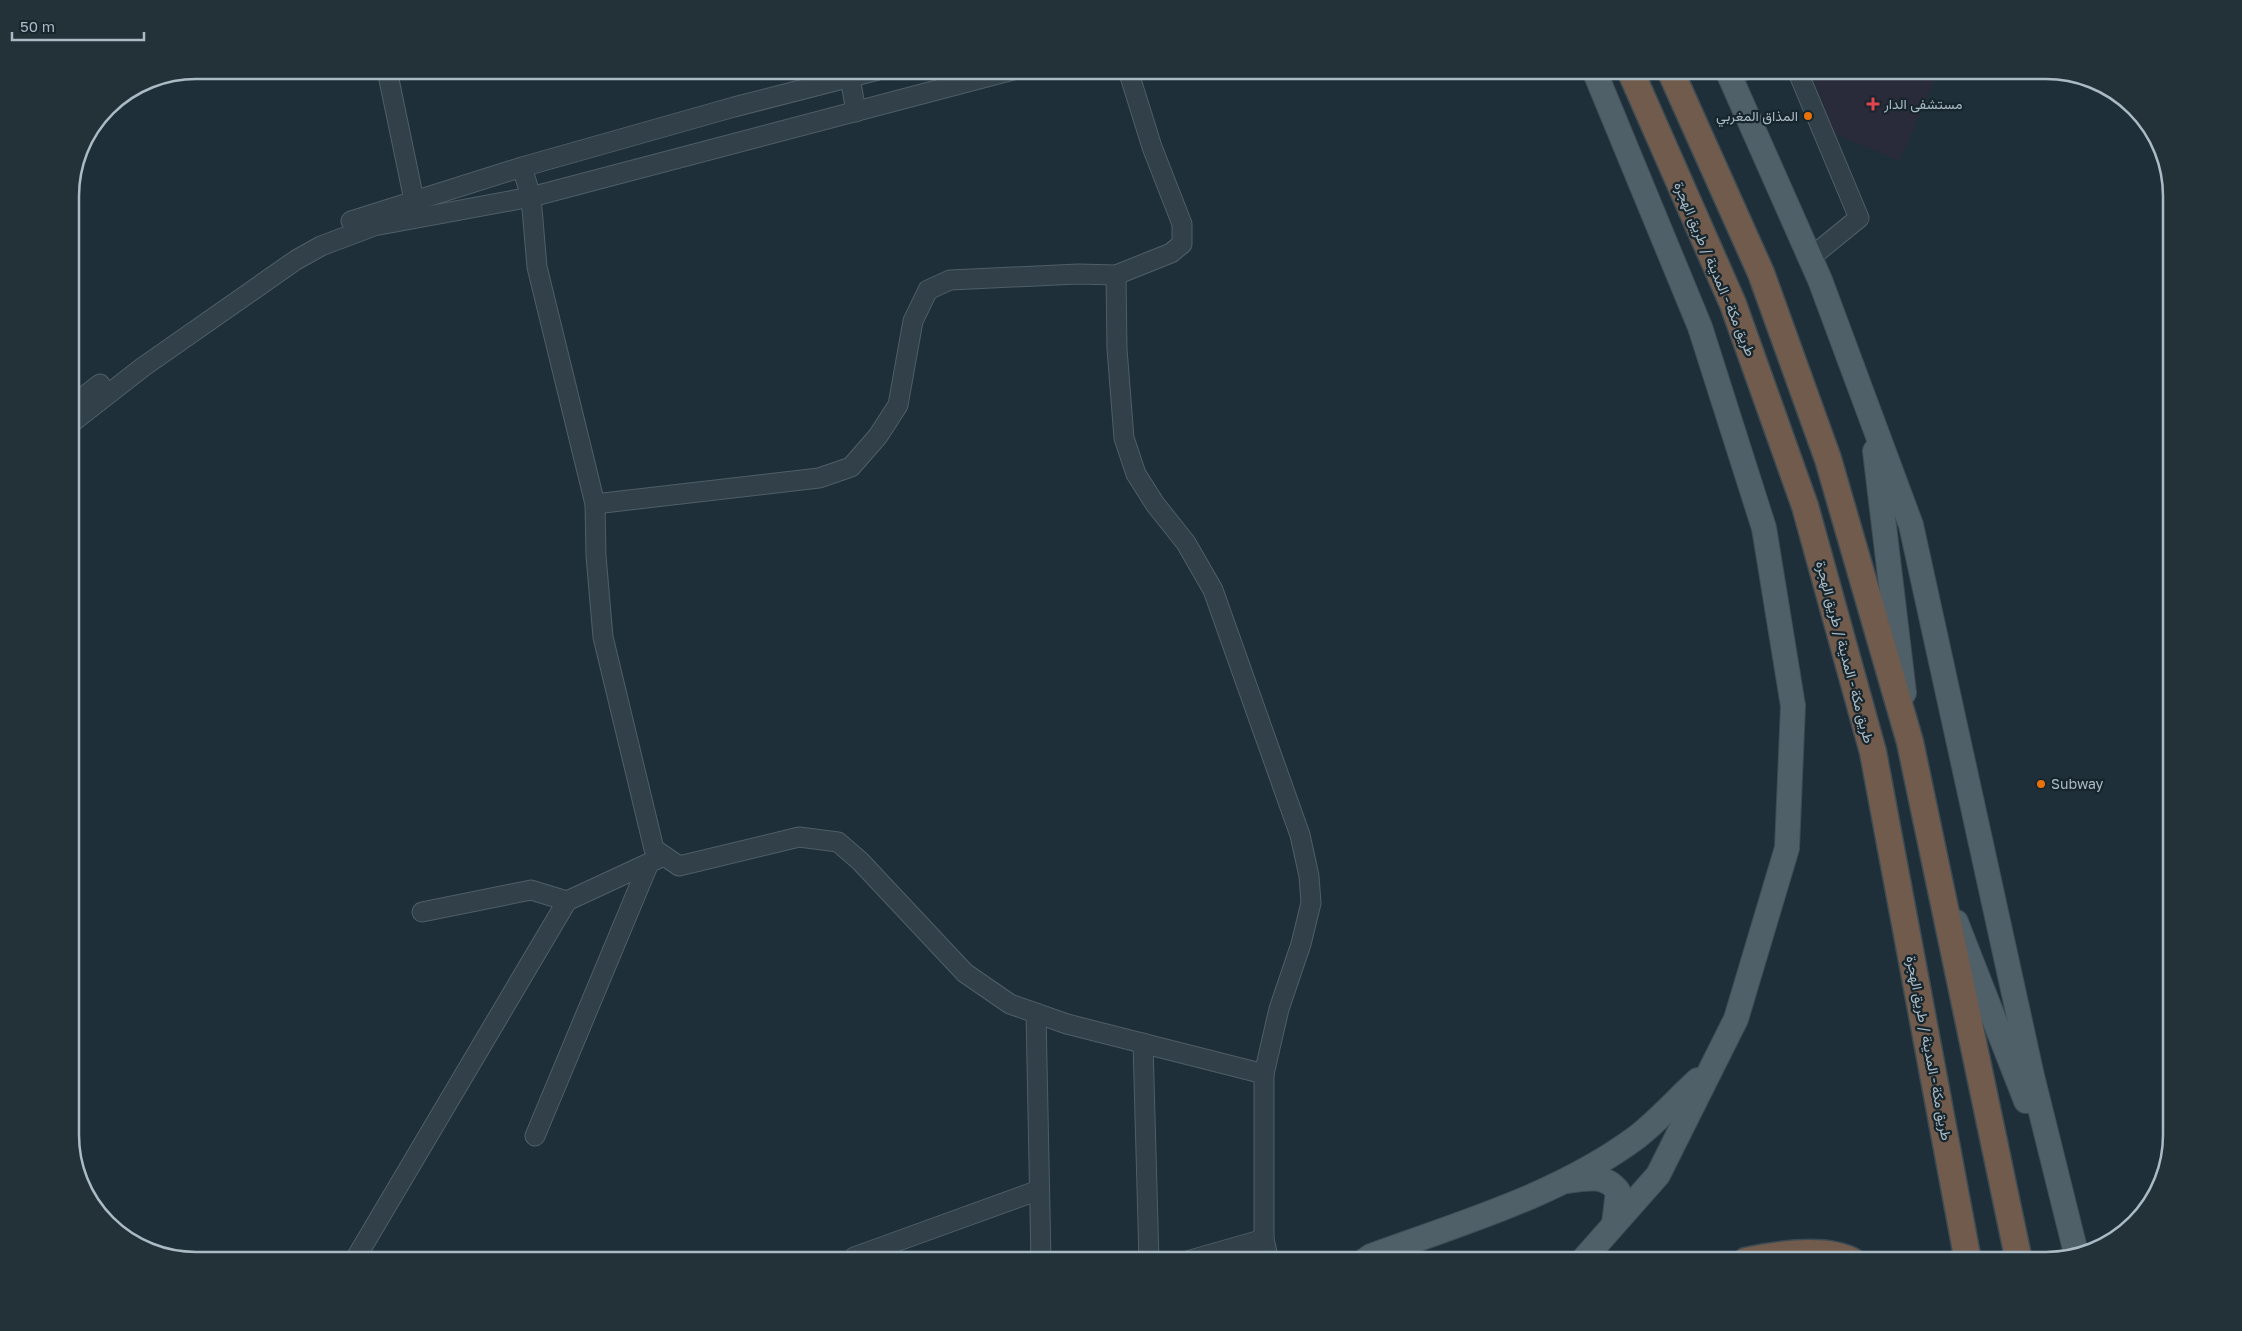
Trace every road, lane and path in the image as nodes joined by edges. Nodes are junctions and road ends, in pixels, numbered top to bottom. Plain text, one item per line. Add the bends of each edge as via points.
1 (389, 79) edge
2 (846, 79) edge
3 (850, 79) edge
4 (979, 79) edge
5 (1131, 79) edge
6 (1598, 79) edge
7 (1634, 79) edge
8 (1674, 79) edge
9 (1737, 79) edge
10 (1800, 79) edge
11 (856, 112) junction
12 (522, 167) junction
13 (530, 197) junction
14 (414, 200) junction
15 (1810, 258) junction
16 (1116, 275) junction
17 (79, 400) edge
18 (1870, 411) junction
19 (79, 417) edge
20 (595, 504) junction
21 (1910, 742) junction
22 (657, 860) junction
23 (1941, 886) junction
24 (567, 902) junction
25 (422, 912) dead end
26 (1036, 1013) junction
27 (1143, 1043) junction
28 (1709, 1070) junction
29 (1264, 1074) junction
30 (535, 1136) dead end
31 (1567, 1179) junction
32 (2060, 1186) junction
33 (1039, 1190) junction
34 (1614, 1224) junction
35 (1264, 1239) junction
36 (2075, 1248) edge
37 (359, 1252) edge
38 (868, 1252) edge
39 (1041, 1252) edge
40 (1149, 1252) edge
41 (1218, 1252) edge
42 (1267, 1252) edge
43 (1382, 1252) edge
44 (1590, 1252) edge
45 (1966, 1252) edge
46 (2017, 1252) edge

1 - 14 street
2 - 12 street
3 - 11 street
4 - 11 street
5 - 16 street via 1152,147 1182,224 1182,244 1171,253
6 - 28 main road via 1700,327 1764,528 1793,706 1787,848 1736,1019
7 - 45 highway, طريق مكة - المدينة / طريق الهجرة via 1732,304 1805,506 1872,752
8 - 21 highway via 1761,273 1828,459
9 - 15 main road
10 - 15 street via 1859,218
11 - 13 street
12 - 13 street
12 - 14 street
13 - 19 street via 374,226 320,246 143,367
13 - 20 street via 537,267
14 - 17 street via 316,234 287,251
15 - 18 main road
16 - 20 street via 950,280 928,290 913,321 898,405 878,436 851,467 819,478
16 - 29 street via 1117,349 1124,438 1136,474 1186,543 1212,590 1300,835 1309,876 1311,903 1279,1009
18 - 21 main road
18 - 32 main road via 1911,526 2032,1076
20 - 22 street via 603,637
21 - 23 highway
22 - 24 street
22 - 26 street via 679,866 799,837 838,842 860,861 965,973 1010,1004
22 - 30 street
23 - 32 main road
23 - 46 highway
24 - 25 street via 531,890
24 - 37 street
26 - 27 street
26 - 33 street
27 - 29 street
27 - 40 street
28 - 31 main road via 1638,1136
28 - 34 main road via 1658,1175
29 - 35 street
31 - 34 main road via 1592,1178 1612,1184 1618,1191
31 - 43 main road via 1500,1209
32 - 36 main road
33 - 38 street
33 - 39 street
34 - 44 main road
35 - 41 street
35 - 42 street

